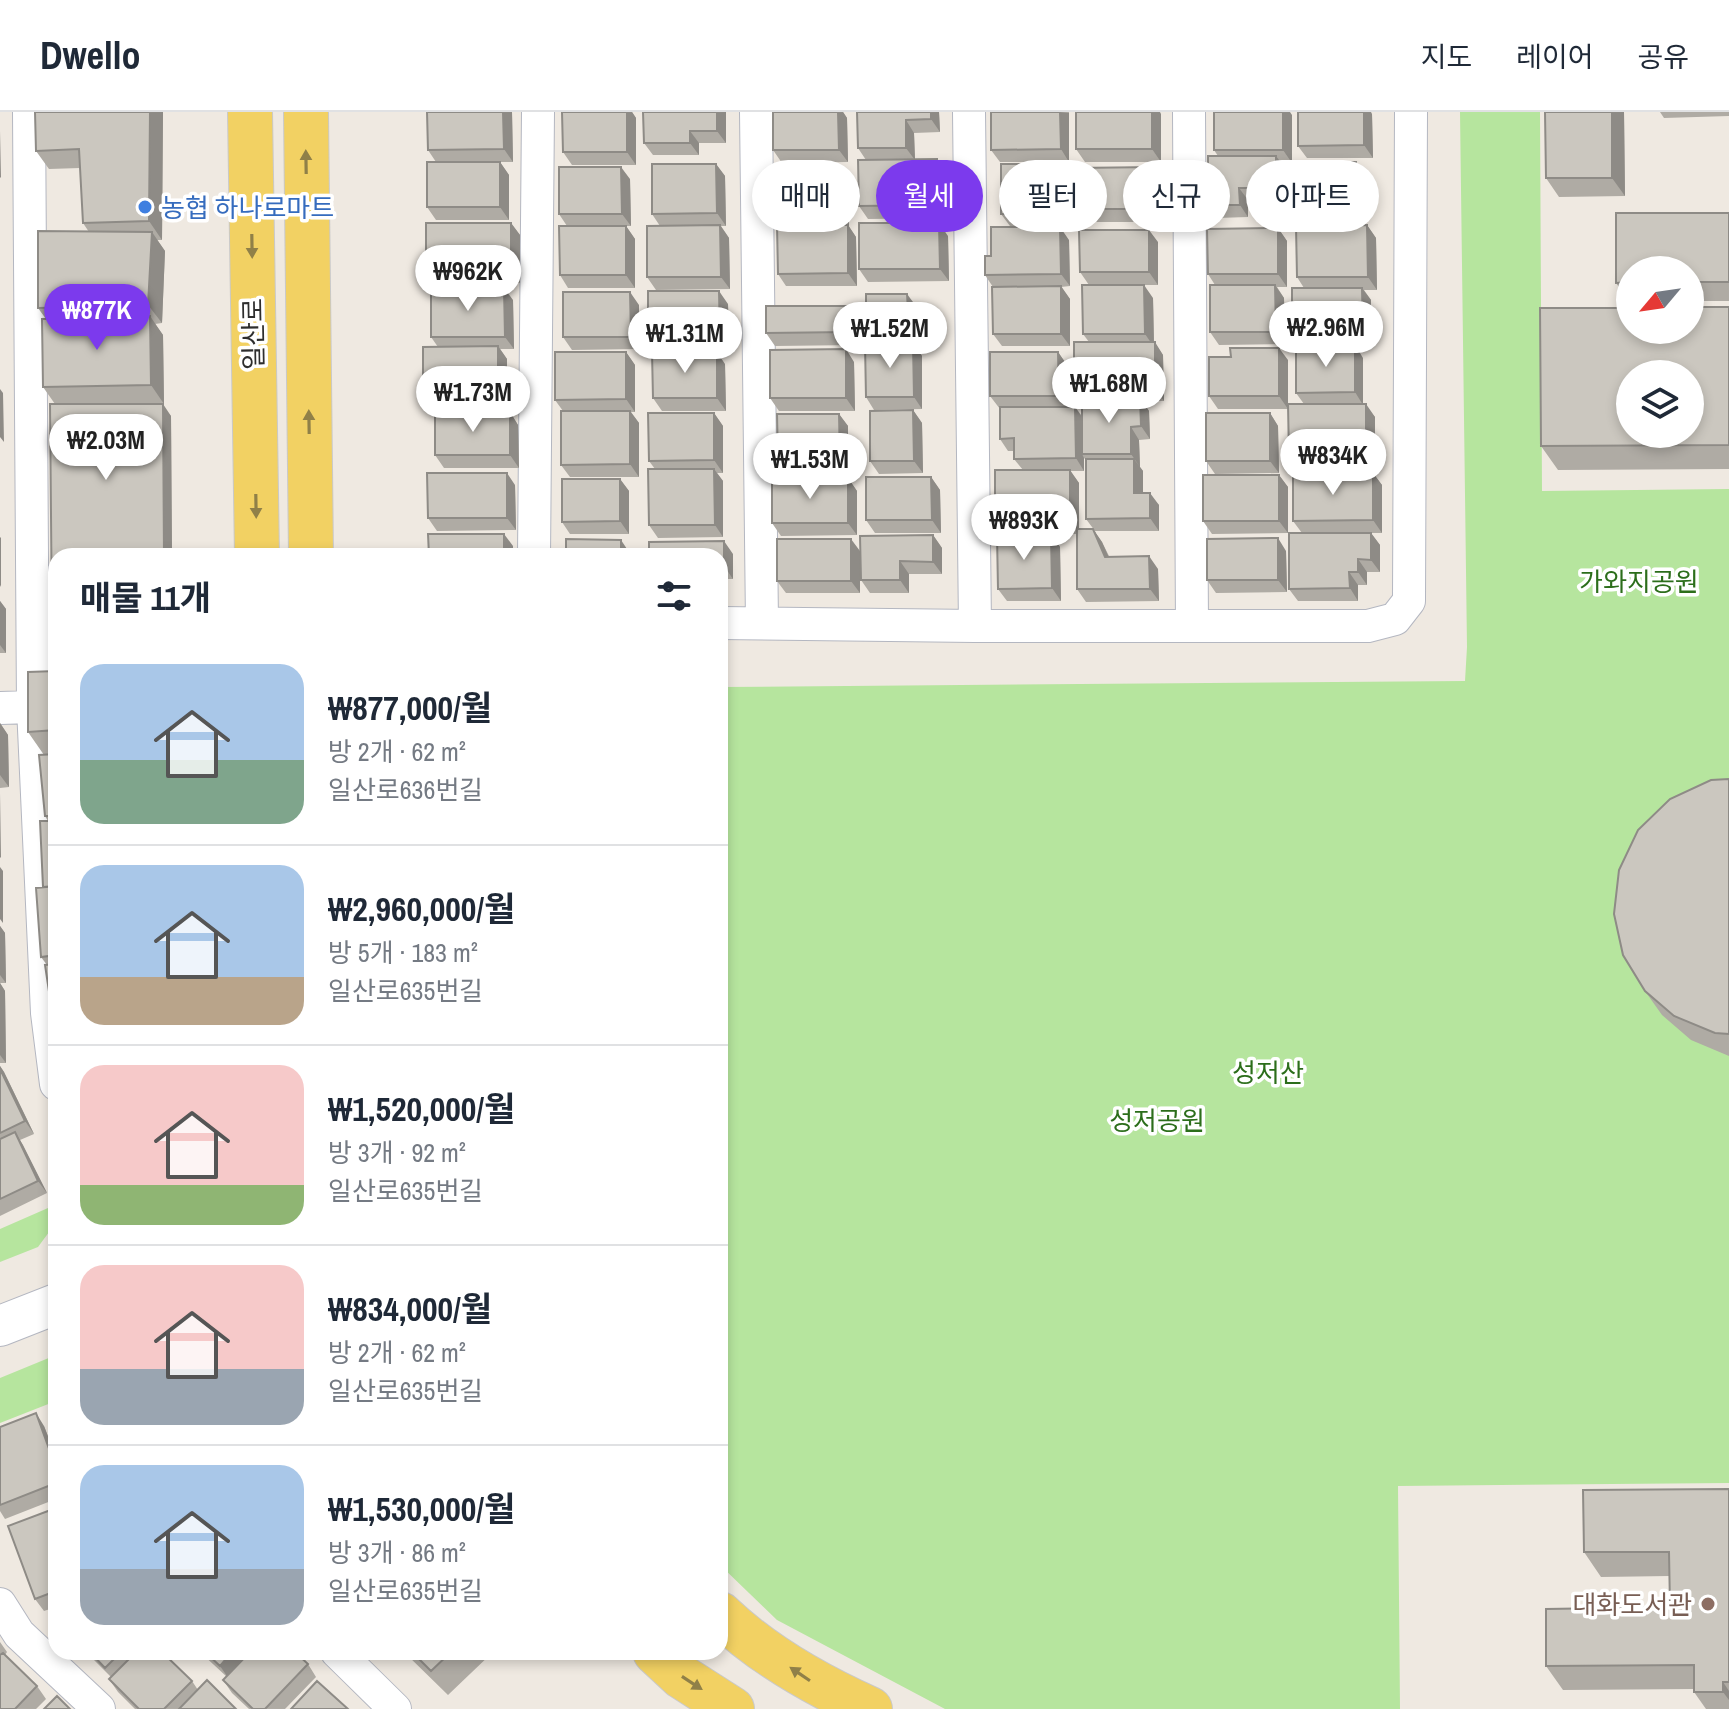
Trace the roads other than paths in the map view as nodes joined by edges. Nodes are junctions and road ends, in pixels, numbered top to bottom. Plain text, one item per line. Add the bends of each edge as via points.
1 (29, 112) edge
2 (250, 112) edge
3 (306, 112) edge
4 (538, 112) edge
5 (756, 112) edge
6 (969, 112) edge
7 (1189, 112) edge
8 (1411, 112) edge
9 (257, 548) edge
10 (311, 548) edge
11 (534, 548) edge
12 (728, 623) edge
13 (762, 623) junction
14 (975, 626) junction
15 (1192, 626) junction
16 (33, 707) junction
17 (0, 708) edge
18 (48, 1016) edge
19 (48, 1307) edge
20 (0, 1326) edge
21 (0, 1604) edge
22 (728, 1622) edge
23 (345, 1660) edge
24 (664, 1660) edge
25 (99, 1709) edge
26 (395, 1709) edge
27 (732, 1709) edge
28 (870, 1709) edge

1 - 16 street
2 -> 9 main road, 일산로
10 -> 3 main road
4 - 11 street
5 - 13 street
6 - 14 street
7 - 15 street
8 - 15 street via 1409,601 1395,619 1368,626
12 - 13 street
13 - 14 street
14 - 15 street
16 - 17 street
16 - 18 street
19 - 20 street
21 - 25 street via 19,1634
28 -> 22 main road via 817,1685
23 - 26 street
24 -> 27 main road

